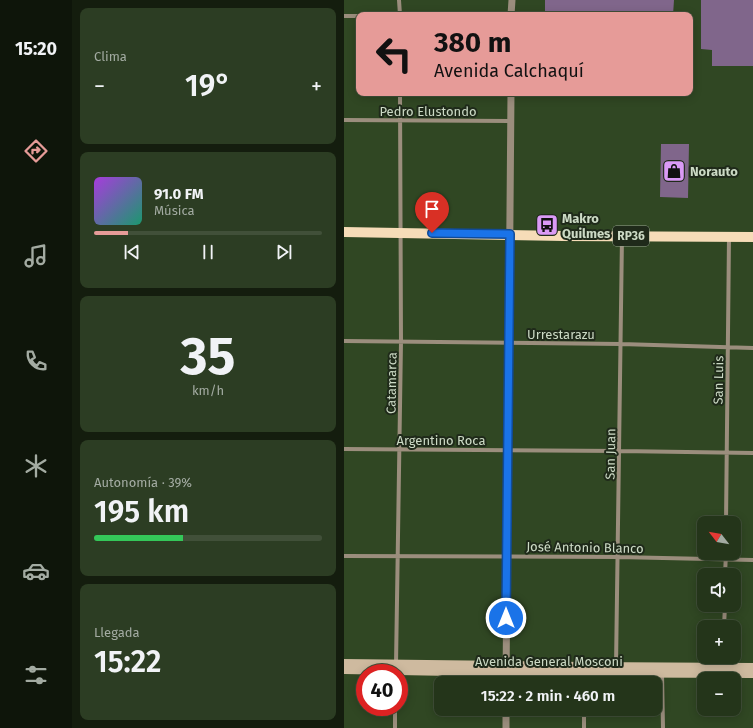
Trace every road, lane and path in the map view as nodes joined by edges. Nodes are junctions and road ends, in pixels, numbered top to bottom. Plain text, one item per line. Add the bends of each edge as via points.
1 (399, 0) edge
2 (512, 0) edge
3 (400, 12) edge
4 (512, 12) edge
5 (344, 16) edge
6 (356, 16) edge
7 (400, 96) edge
8 (511, 96) edge
9 (344, 120) edge
10 (400, 121) junction
11 (511, 121) junction
12 (344, 232) edge
13 (401, 232) junction
14 (510, 234) junction
15 (622, 236) junction
16 (729, 237) junction
17 (753, 237) edge
18 (344, 341) edge
19 (401, 342) junction
20 (509, 343) junction
21 (621, 344) junction
22 (728, 347) junction
23 (753, 348) edge
24 (344, 450) edge
25 (400, 450) junction
26 (508, 450) junction
27 (620, 451) junction
28 (727, 453) junction
29 (753, 453) edge
30 (726, 516) edge
31 (344, 556) edge
32 (398, 556) junction
33 (506, 556) junction
34 (618, 557) junction
35 (697, 559) edge
36 (726, 560) edge
37 (741, 560) edge
38 (753, 560) edge
39 (725, 568) edge
40 (344, 662) edge
41 (359, 664) edge
42 (396, 664) edge
43 (723, 664) edge
44 (753, 667) edge
45 (408, 669) edge
46 (506, 669) junction
47 (344, 670) edge
48 (356, 670) edge
49 (584, 670) junction
50 (616, 670) junction
51 (662, 670) junction
52 (723, 670) junction
53 (753, 674) edge
54 (506, 676) edge
55 (584, 676) edge
56 (395, 716) edge
57 (506, 716) edge
58 (584, 716) edge
59 (395, 728) edge
60 (506, 728) edge
61 (584, 728) edge
62 (663, 728) edge

1 - 3 street
2 - 4 street
5 - 6 street
7 - 10 street, Catamarca
8 - 11 street
9 - 10 street, Pedro Elustondo
10 - 11 street, Pedro Elustondo
10 - 13 street, Catamarca
11 - 14 street
12 - 13 main road, RP36
13 - 14 main road, RP36
13 - 19 street, Catamarca
14 - 15 main road, RP36
14 - 20 street
15 - 16 main road, RP36
15 - 21 street, San Juan
16 - 17 main road, RP36
16 - 22 street, San Luis
18 - 19 street, Urrestarazu
19 - 20 street, Urrestarazu
19 - 25 street, Catamarca
20 - 21 street, Urrestarazu
20 - 26 street
21 - 22 street, Urrestarazu
21 - 27 street, San Juan
22 - 23 street, Urrestarazu
22 - 28 street, San Luis
24 - 25 street, Argentino Roca
25 - 26 street, Argentino Roca
25 - 32 street, Catamarca
26 - 27 street, Argentino Roca
26 - 33 street
27 - 28 street, Argentino Roca
27 - 34 street, San Juan
28 - 29 street, Argentino Roca
28 - 30 street, San Luis
31 - 32 street, José Antonio Blanco
32 - 33 street, José Antonio Blanco
32 - 42 street, Catamarca
33 - 34 street, José Antonio Blanco
33 - 46 street
34 - 35 street, José Antonio Blanco
34 - 50 street, San Juan
36 - 39 street
37 - 38 street, José Antonio Blanco
40 - 41 main road, Avenida General Mosconi
43 - 52 street
44 - 52 main road, Avenida General Mosconi
45 - 46 main road, Avenida General Mosconi
46 - 49 main road, Avenida General Mosconi
46 - 54 street
47 - 48 main road, Avenida General Mosconi
49 - 50 main road, Avenida General Mosconi
49 - 55 street
50 - 51 main road, Avenida General Mosconi
51 - 52 main road, Avenida General Mosconi
51 - 62 street
52 - 53 main road, Avenida General Mosconi
56 - 59 street
57 - 60 street
58 - 61 street

